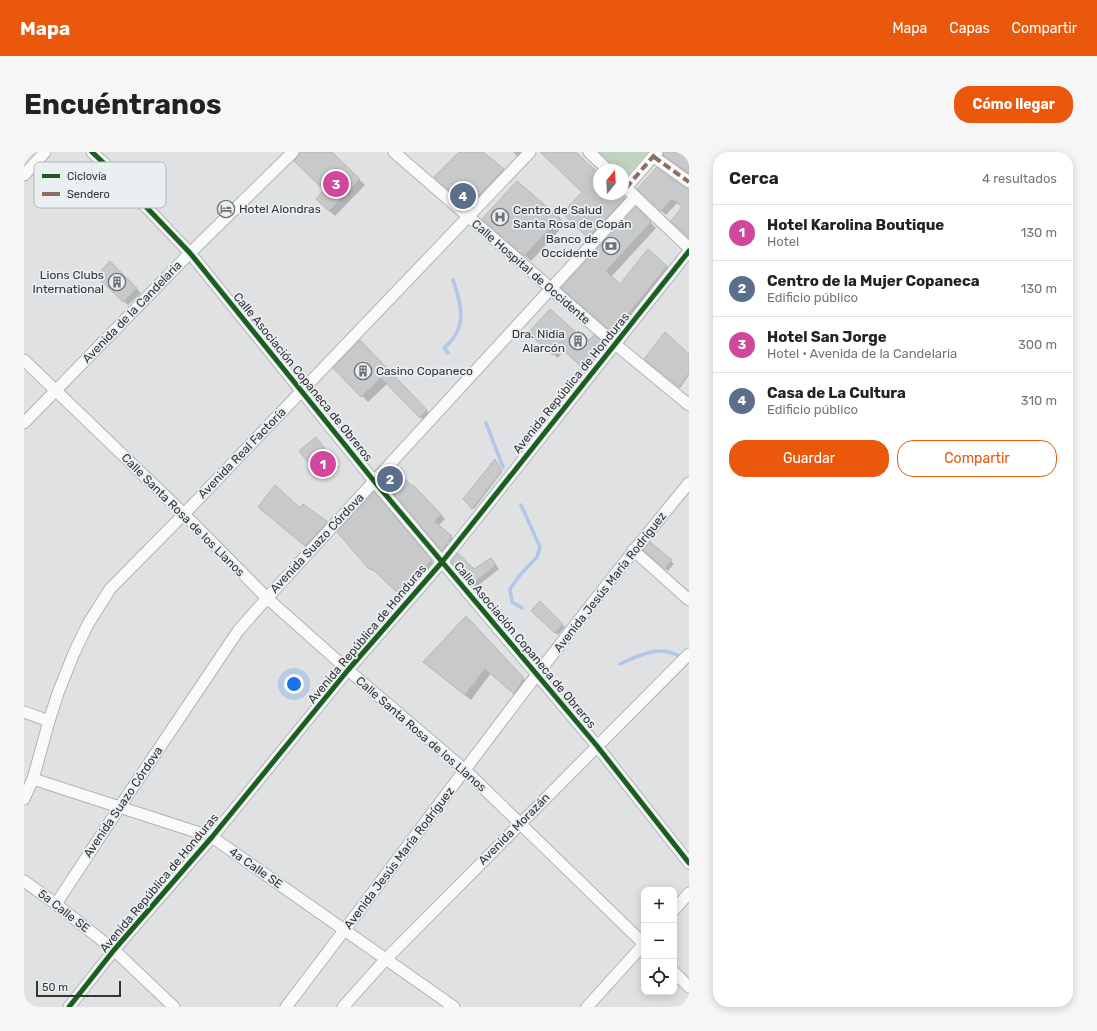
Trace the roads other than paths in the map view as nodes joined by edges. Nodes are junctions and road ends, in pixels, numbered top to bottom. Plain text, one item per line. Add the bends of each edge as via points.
1 (45, 152) edge
2 (92, 152) edge
3 (293, 152) edge
4 (394, 152) edge
5 (530, 152) edge
6 (589, 152) edge
7 (656, 154) edge
8 (36, 162) edge
9 (103, 162) edge
10 (34, 164) edge
11 (602, 164) edge
12 (24, 175) edge
13 (629, 182) edge
14 (689, 182) edge
15 (629, 190) edge
16 (635, 197) junction
17 (147, 208) edge
18 (468, 217) junction
19 (689, 250) edge
20 (190, 253) junction
21 (551, 288) junction
22 (615, 344) junction
23 (24, 360) edge
24 (56, 391) junction
25 (301, 391) junction
26 (689, 405) edge
27 (24, 424) edge
28 (374, 481) junction
29 (689, 483) edge
30 (184, 514) junction
31 (633, 550) junction
32 (442, 562) junction
33 (267, 598) junction
34 (689, 600) edge
35 (689, 654) edge
36 (348, 670) junction
37 (536, 675) junction
38 (24, 712) edge
39 (49, 721) junction
40 (597, 746) junction
41 (465, 770) junction
42 (33, 779) junction
43 (24, 799) edge
44 (119, 808) junction
45 (520, 824) junction
46 (212, 837) junction
47 (689, 862) edge
48 (24, 881) edge
49 (689, 893) edge
50 (56, 904) junction
51 (677, 907) edge
52 (344, 931) junction
53 (641, 941) edge
54 (641, 947) edge
55 (114, 950) junction
56 (386, 959) junction
57 (677, 975) edge
58 (689, 987) edge
59 (69, 1007) edge
60 (174, 1007) edge
61 (286, 1007) edge
62 (343, 1007) edge
63 (454, 1007) edge
64 (587, 1007) edge

1 - 8 street
2 - 9 street, Calle Asociación Copaneca de Obreros
3 - 20 street, Avenida de la Candelaria
4 - 18 street, Calle Hospital de Occidente
5 - 18 street, Avenida Real Factoría
6 - 11 street
7 - 13 street
7 - 14 street
10 - 12 street
15 - 16 street
16 - 19 street
16 - 21 street, Avenida Suazo Córdova
17 - 20 street, Calle Asociación Copaneca de Obreros
18 - 21 street, Calle Hospital de Occidente
18 - 25 street, Avenida Real Factoría
19 - 22 street, Avenida República de Honduras
20 - 24 street, Avenida de la Candelaria
20 - 25 street, Calle Asociación Copaneca de Obreros
21 - 22 street, Calle Hospital de Occidente
21 - 28 street, Avenida Suazo Córdova
22 - 26 street, Calle Hospital de Occidente
22 - 32 street, Avenida República de Honduras
23 - 24 street, Calle Santa Rosa de los Llanos
24 - 27 street, Avenida de la Candelaria
24 - 30 street, Calle Santa Rosa de los Llanos
25 - 28 street, Calle Asociación Copaneca de Obreros
25 - 30 street, Avenida Real Factoría
28 - 32 street, Calle Asociación Copaneca de Obreros
28 - 33 street, Avenida Suazo Córdova
29 - 31 street, Avenida Jesús María Rodríguez
30 - 33 street, Calle Santa Rosa de los Llanos
30 - 39 street, Avenida Real Factoría via 110,589 88,624 74,653
31 - 34 street
31 - 37 street, Avenida Jesús María Rodríguez
32 - 36 street, Avenida República de Honduras
32 - 37 street, Calle Asociación Copaneca de Obreros
33 - 36 street, Calle Santa Rosa de los Llanos
33 - 44 street, Avenida Suazo Córdova via 238,631
35 - 40 street, Avenida Morazán
36 - 41 street, Calle Santa Rosa de los Llanos
36 - 46 street, Avenida República de Honduras
37 - 40 street, Calle Asociación Copaneca de Obreros
37 - 41 street, Avenida Jesús María Rodríguez
38 - 39 street
39 - 42 street, Avenida Real Factoría
40 - 45 street, Avenida Morazán
40 - 47 street, Calle Asociación Copaneca de Obreros
41 - 45 street, Calle Santa Rosa de los Llanos
41 - 52 street, Avenida Jesús María Rodríguez
42 - 43 street, Avenida Real Factoría
42 - 44 street, 4a Calle SE
44 - 46 street, 4a Calle SE
44 - 50 street, Avenida Suazo Córdova
45 - 53 street, Calle Santa Rosa de los Llanos
45 - 56 street, Avenida Morazán
46 - 52 street, 4a Calle SE
46 - 55 street, Avenida República de Honduras
48 - 50 street, 5a Calle SE
49 - 51 street
50 - 55 street, 5a Calle SE
52 - 56 street, 4a Calle SE
52 - 61 street, Avenida Jesús María Rodríguez
54 - 64 street
55 - 59 street, Avenida República de Honduras
55 - 60 street, 5a Calle SE
56 - 62 street, Avenida Morazán
56 - 63 street, 4a Calle SE
57 - 58 street

